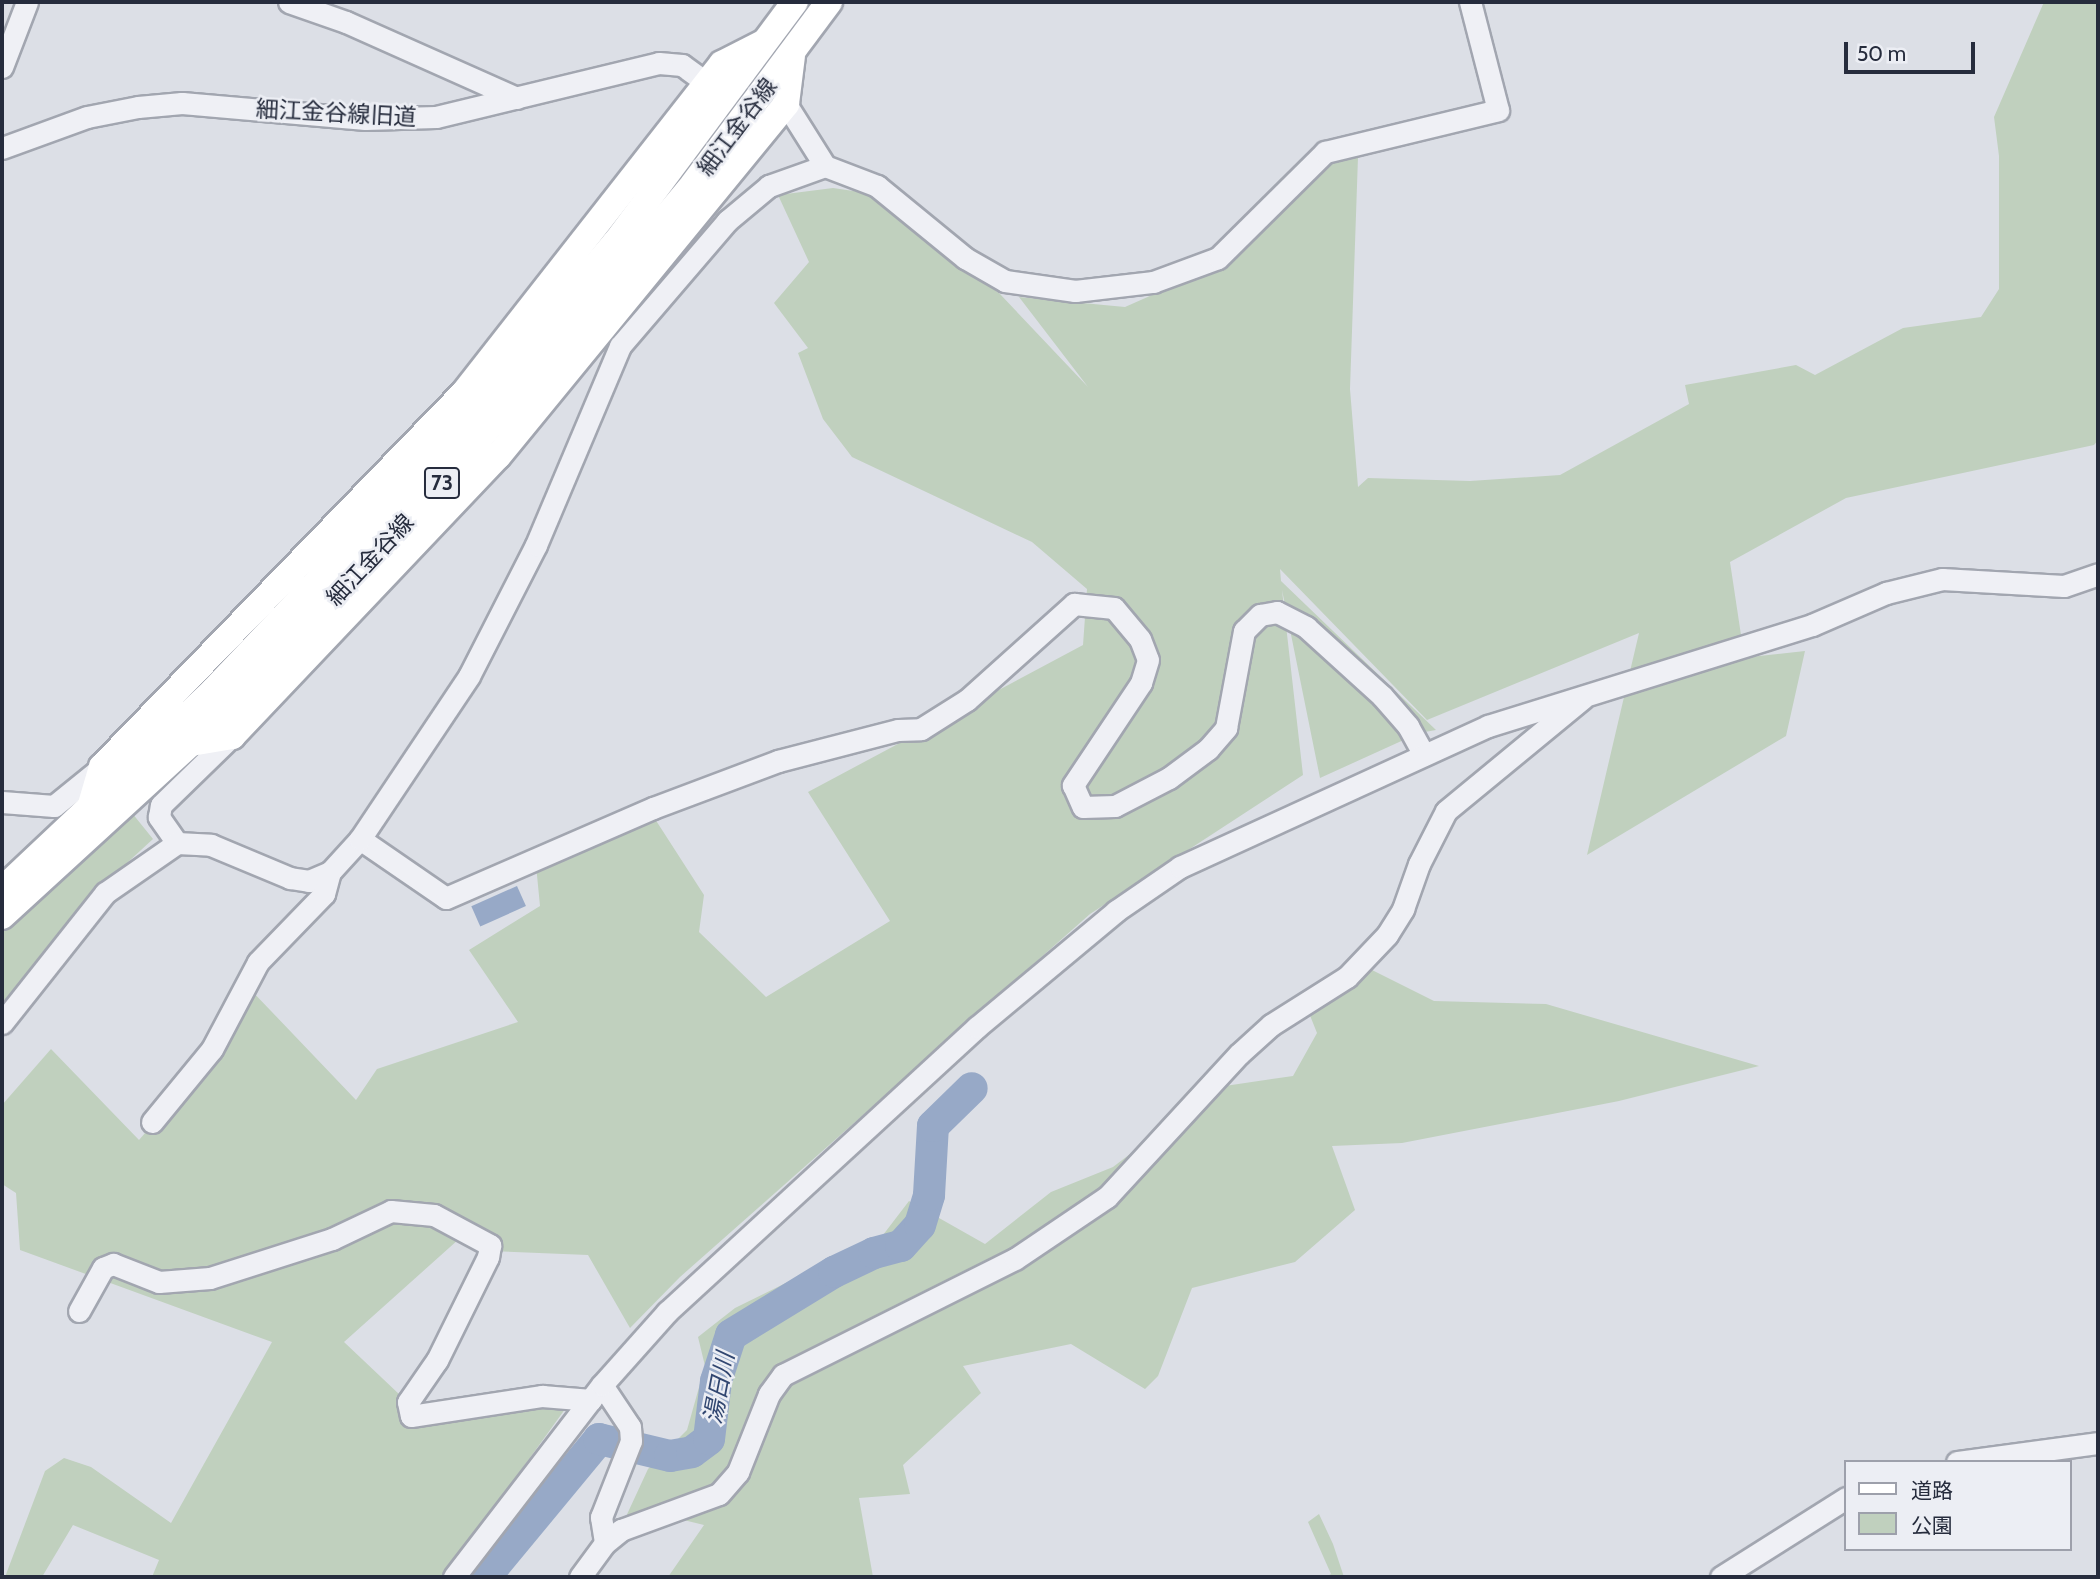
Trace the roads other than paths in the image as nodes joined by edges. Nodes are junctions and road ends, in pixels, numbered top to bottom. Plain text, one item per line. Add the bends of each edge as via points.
1 (27, 2) edge
2 (289, 2) edge
3 (795, 2) edge
4 (829, 2) edge
5 (1470, 2) edge
6 (766, 41) junction
7 (792, 54) junction
8 (2, 67) edge
9 (707, 83) junction
10 (517, 98) junction
11 (786, 104) junction
12 (2, 148) edge
13 (825, 166) junction
14 (2098, 574) edge
15 (1587, 695) junction
16 (232, 736) junction
17 (191, 743) junction
18 (1424, 755) junction
19 (102, 767) junction
20 (5, 805) edge
21 (89, 810) junction
22 (360, 839) junction
23 (177, 843) junction
24 (330, 872) junction
25 (2, 890) edge
26 (2, 916) edge
27 (2, 1023) edge
28 (152, 1122) dead end
29 (79, 1311) dead end
30 (596, 1392) junction
31 (2098, 1443) edge
32 (1973, 1460) edge
33 (1844, 1499) edge
34 (605, 1543) junction
35 (454, 1577) edge
36 (580, 1577) edge
37 (1721, 1577) edge

1 - 8 street
2 - 10 street via 346,22
3 - 6 main road, 細江金谷線 / 73
4 - 7 main road, 細江金谷線 / 73
5 - 13 street via 1498,110 1325,152 1218,258 1153,282 1075,291 1005,281 965,258 877,186
6 - 9 main road, 73 via 722,64
6 - 21 main road, 細江金谷線 / 73 via 616,242 460,428 292,611
7 - 11 main road
7 - 17 main road, 細江金谷線 / 73 via 663,222 467,454 372,560
9 - 10 street, 細江金谷線旧道 via 682,65 659,63
9 - 19 main road, 73 via 464,393
10 - 12 street, 細江金谷線旧道 via 436,117 365,119 182,103 138,107 86,117
11 - 13 street
11 - 16 main road via 646,281 498,456
13 - 22 street via 769,187 727,221 620,346 536,545 470,676
14 - 15 street via 2064,586 1942,579 1886,593 1812,625
15 - 18 street via 1526,711
15 - 34 street via 1446,811 1403,909 1387,935 1347,977 1271,1025 1239,1054 1107,1196 1014,1259 783,1375 769,1394 738,1472 719,1494 621,1530
16 - 17 main road
16 - 23 street via 161,806 159,817
17 - 26 main road, 細江金谷線 / 73
18 - 22 street via 1408,726 1382,696 1306,627 1277,612 1260,615 1244,631 1226,728 1208,749 1169,778 1115,806 1083,807 1073,785 1141,683 1148,660 1140,639 1114,608 1074,604 967,700 921,729 898,730 778,761 653,808 446,898
18 - 30 street via 1206,853 1116,911 977,1027 735,1247 667,1312
19 - 20 street via 54,806
19 - 21 main road, 73
21 - 25 main road, 細江金谷線 / 73
22 - 24 street
23 - 24 street via 211,845 290,878 309,881
23 - 27 street via 105,893
24 - 28 street via 324,894 258,962 212,1049
29 - 30 street via 103,1268 113,1264 159,1282 210,1278 314,1241 332,1239 391,1212 434,1215 490,1245 437,1360 408,1402 411,1416
30 - 34 street via 630,1427 632,1441 601,1517
30 - 35 street
31 - 32 street
33 - 37 street
34 - 36 street

